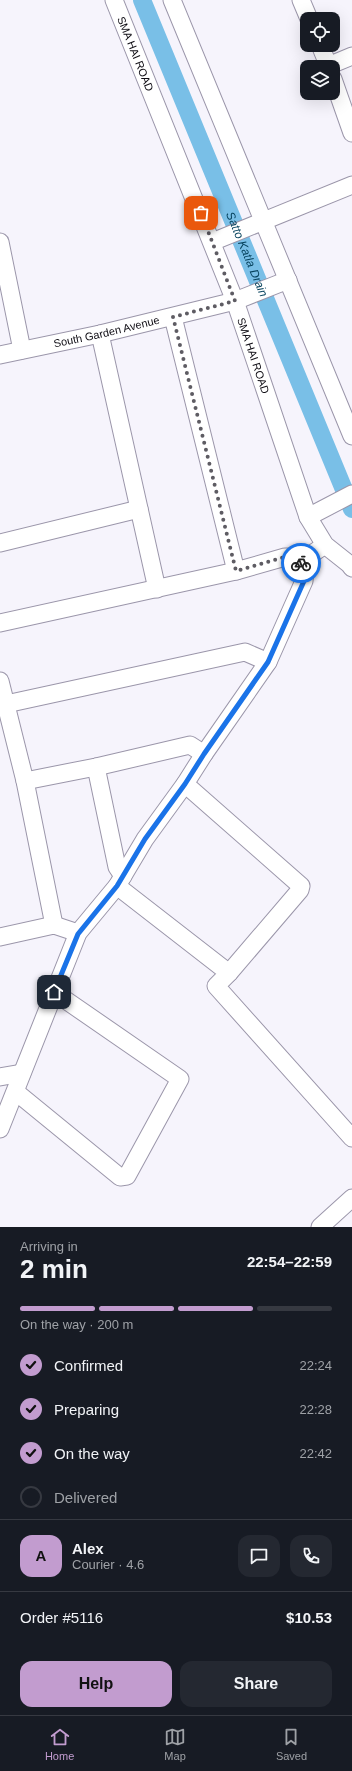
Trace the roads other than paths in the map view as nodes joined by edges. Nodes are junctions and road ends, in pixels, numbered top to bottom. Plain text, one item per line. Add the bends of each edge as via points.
1 (114, 0) edge
2 (172, 0) edge
3 (302, 0) edge
4 (306, 12) edge
5 (352, 56) edge
6 (340, 64) edge
7 (340, 99) edge
8 (352, 133) edge
9 (352, 185) edge
10 (259, 223) junction
11 (218, 240) junction
12 (0, 242) edge
13 (284, 281) junction
14 (242, 298) junction
15 (173, 317) junction
16 (100, 334) junction
17 (22, 350) junction
18 (0, 355) edge
19 (352, 436) edge
20 (352, 494) edge
21 (139, 509) junction
22 (308, 516) junction
23 (0, 543) edge
24 (325, 545) junction
25 (300, 562) junction
26 (352, 568) edge
27 (236, 571) junction
28 (157, 589) junction
29 (0, 623) edge
30 (268, 662) junction
31 (0, 681) edge
32 (6, 704) junction
33 (204, 754) junction
34 (96, 767) junction
35 (25, 782) junction
36 (185, 784) junction
37 (120, 881) junction
38 (54, 925) junction
39 (78, 934) junction
40 (0, 937) edge
41 (229, 973) junction
42 (54, 992) junction
43 (22, 1073) junction
44 (0, 1077) edge
45 (16, 1092) junction
46 (0, 1129) edge
47 (352, 1138) edge
48 (352, 1198) edge
49 (320, 1227) edge

1 - 11 street, SMA HAI ROAD
2 - 10 street
3 - 4 street
5 - 6 street
7 - 8 street
9 - 10 street
10 - 11 street
10 - 13 street
11 - 14 street, SMA HAI ROAD
12 - 17 street
13 - 14 street, South Garden Avenue
13 - 19 street
14 - 15 street, South Garden Avenue
14 - 22 street, SMA HAI ROAD
15 - 16 street, South Garden Avenue
15 - 27 street
16 - 17 street, South Garden Avenue
16 - 21 street
17 - 18 street, South Garden Avenue
20 - 22 street
21 - 23 street
21 - 28 street
22 - 24 street, SMA HAI ROAD
24 - 25 street
24 - 26 street, SMA HAI ROAD
25 - 27 street via 294,557 285,557
25 - 30 street via 305,571 304,581
27 - 28 street
28 - 29 street
30 - 32 street via 245,652
30 - 33 street
31 - 32 street
32 - 35 street
33 - 34 street via 190,745
33 - 36 street
34 - 35 street
34 - 37 street
35 - 38 street
36 - 37 street via 145,839
36 - 41 street via 301,886
37 - 39 street
37 - 41 street
38 - 39 street
38 - 40 street
39 - 42 street
41 - 47 street via 216,986
42 - 43 street
42 - 45 street via 180,1079 127,1176 123,1178
43 - 44 street
43 - 45 street
45 - 46 street
48 - 49 street

